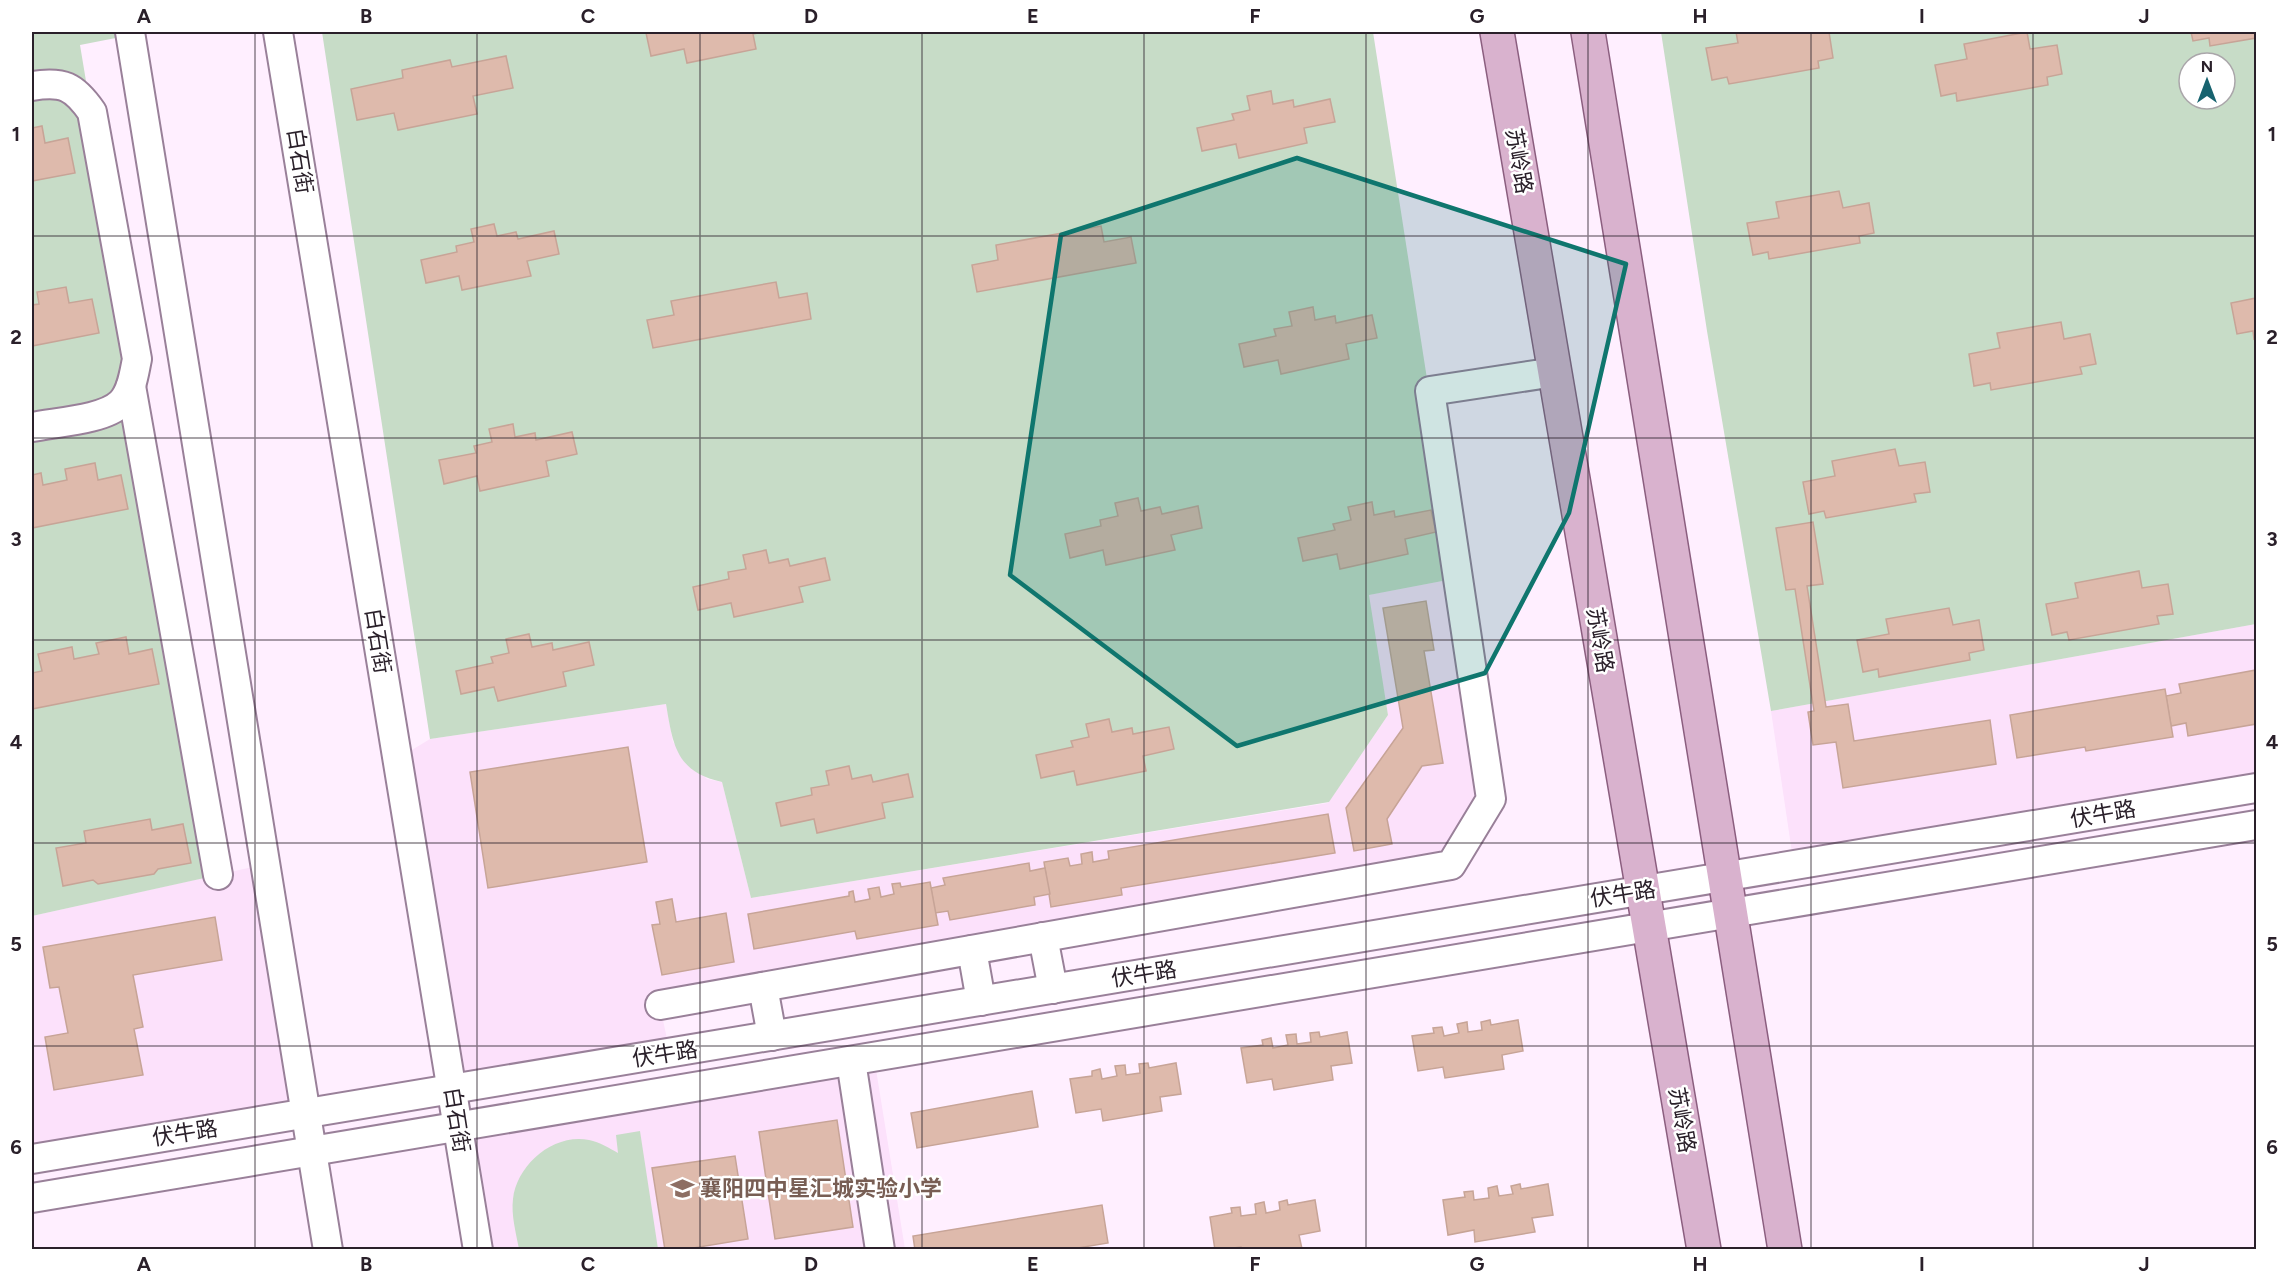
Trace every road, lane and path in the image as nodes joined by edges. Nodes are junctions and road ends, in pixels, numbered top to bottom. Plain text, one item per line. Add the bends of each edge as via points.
1 (130, 32) edge
2 (278, 32) edge
3 (1497, 32) edge
4 (1588, 32) edge
5 (32, 86) edge
6 (1555, 372) junction
7 (131, 386) junction
8 (32, 427) edge
9 (2256, 788) edge
10 (2256, 825) edge
11 (218, 875) dead end
12 (1725, 877) junction
13 (1643, 891) junction
14 (1731, 913) junction
15 (1649, 927) junction
16 (1043, 937) junction
17 (972, 950) junction
18 (763, 987) junction
19 (1053, 989) junction
20 (981, 1001) junction
21 (660, 1005) dead end
22 (772, 1036) junction
23 (851, 1061) junction
24 (452, 1089) junction
25 (306, 1113) junction
26 (458, 1127) junction
27 (312, 1151) junction
28 (32, 1159) edge
29 (32, 1198) edge
30 (328, 1250) edge
31 (478, 1250) edge
32 (880, 1250) edge
33 (1704, 1250) edge
34 (1785, 1250) edge

1 - 25 street
2 - 24 street, 白石街
3 - 6 main road, 苏岭路
4 - 12 main road
5 - 7 street via 64,85 80,94 92,112 137,359
6 - 13 main road, 苏岭路
6 - 16 street via 1430,391 1491,799 1451,865
7 - 8 street via 123,402 106,413
7 - 11 street
9 - 12 street, 伏牛路
10 - 14 street
12 - 13 street, 伏牛路
12 - 14 main road
13 - 15 main road, 苏岭路
13 - 19 street, 伏牛路
14 - 15 street
14 - 34 main road
15 - 23 street
15 - 33 main road, 苏岭路
16 - 17 street
16 - 19 street
17 - 18 street
17 - 20 street
18 - 21 street
18 - 22 street
19 - 20 street, 伏牛路
20 - 22 street, 伏牛路
22 - 24 street, 伏牛路
23 - 26 street
23 - 32 street
24 - 25 street, 伏牛路
24 - 26 street, 白石街
25 - 27 street
25 - 28 street, 伏牛路
26 - 27 street
26 - 31 street, 白石街
27 - 29 street
27 - 30 street

